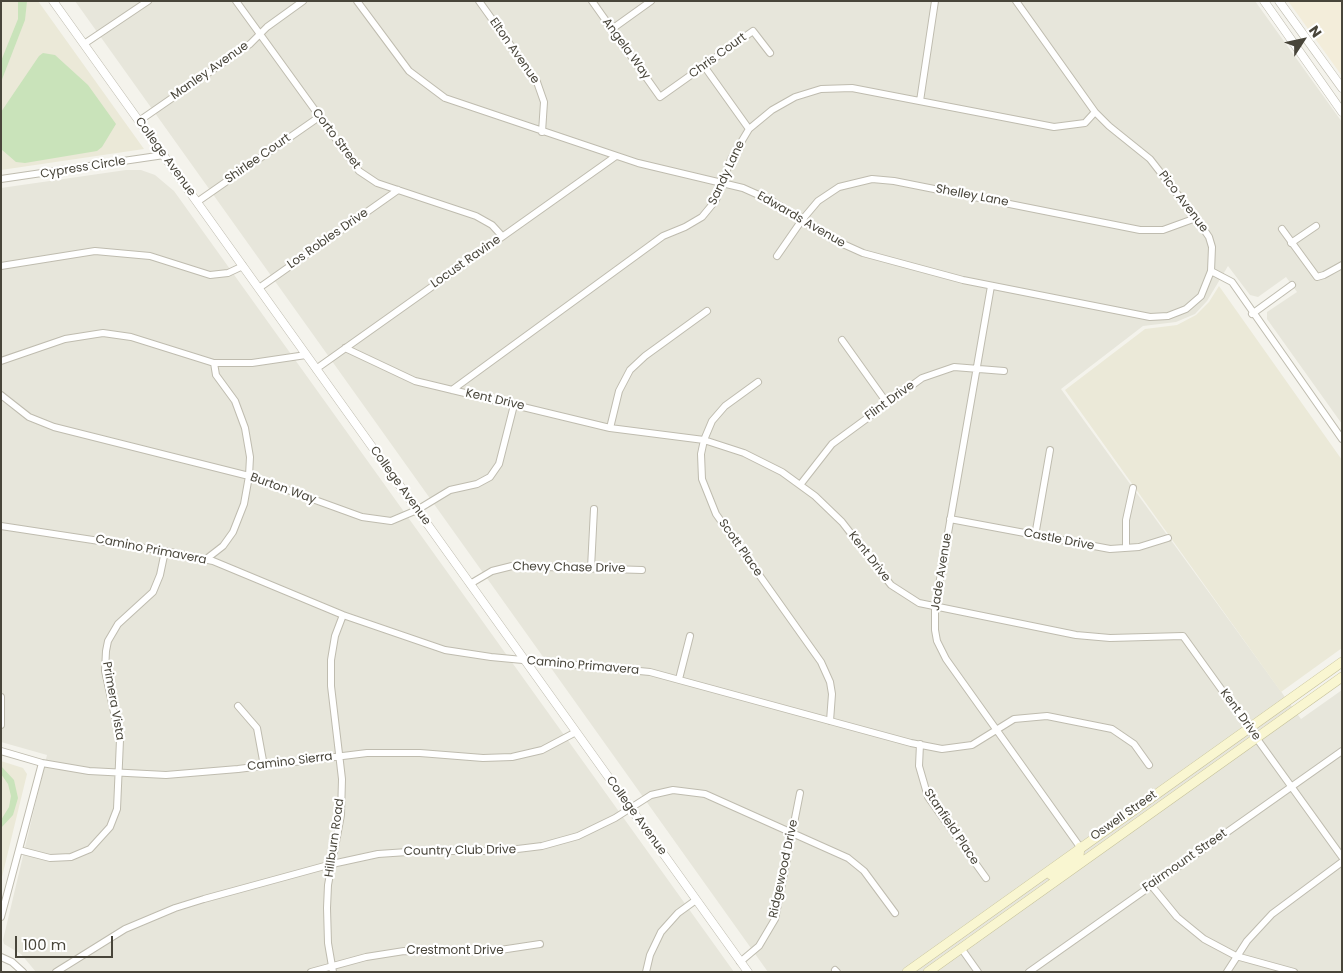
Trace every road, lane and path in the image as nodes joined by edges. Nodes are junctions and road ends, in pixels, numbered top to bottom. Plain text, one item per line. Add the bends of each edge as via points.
1 (53, 1) edge
2 (148, 1) edge
3 (236, 1) edge
4 (303, 1) edge
5 (357, 1) edge
6 (479, 1) edge
7 (592, 1) edge
8 (650, 1) edge
9 (935, 1) edge
10 (1016, 1) edge
11 (1264, 1) edge
12 (1279, 1) edge
13 (612, 29) junction
14 (260, 34) junction
15 (84, 44) junction
16 (770, 54) dead end
17 (704, 66) junction
18 (1342, 88) edge
19 (660, 97) joint
20 (920, 100) junction
21 (1095, 112) junction
22 (1342, 112) edge
23 (319, 117) junction
24 (139, 121) junction
25 (749, 129) junction
26 (542, 132) junction
27 (164, 155) junction
28 (616, 156) junction
29 (1, 179) edge
30 (722, 183) junction
31 (398, 190) junction
32 (197, 202) junction
33 (1196, 218) junction
34 (802, 220) junction
35 (1316, 226) dead end
36 (1282, 229) dead end
37 (502, 236) junction
38 (1291, 243) junction
39 (778, 256) dead end
40 (1342, 264) edge
41 (1, 266) edge
42 (243, 266) junction
43 (1211, 271) junction
44 (1292, 285) dead end
45 (991, 286) junction
46 (259, 288) junction
47 (707, 311) dead end
48 (1252, 314) junction
49 (842, 340) dead end
50 (345, 348) junction
51 (306, 354) junction
52 (1, 361) edge
53 (214, 364) junction
54 (976, 368) junction
55 (316, 369) junction
56 (1004, 371) dead end
57 (758, 382) dead end
58 (452, 390) junction
59 (1, 395) edge
60 (887, 403) junction
61 (514, 405) junction
62 (610, 428) junction
63 (1342, 439) edge
64 (704, 440) junction
65 (1050, 450) dead end
66 (249, 476) junction
67 (800, 485) junction
68 (1133, 488) dead end
69 (594, 509) dead end
70 (417, 510) junction
71 (950, 519) junction
72 (1, 526) edge
73 (1035, 536) junction
74 (1168, 538) dead end
75 (1126, 548) junction
76 (165, 551) junction
77 (205, 560) junction
78 (591, 568) junction
79 (642, 570) dead end
80 (470, 584) junction
81 (935, 608) junction
82 (343, 615) junction
83 (690, 636) dead end
84 (525, 661) junction
85 (1342, 662) edge
86 (1342, 677) edge
87 (678, 680) junction
88 (1, 697) edge
89 (238, 706) dead end
90 (830, 721) junction
91 (1, 726) edge
92 (1248, 726) junction
93 (996, 729) junction
94 (576, 732) junction
95 (1256, 738) junction
96 (920, 744) junction
97 (1, 751) edge
98 (1342, 751) edge
99 (340, 756) junction
100 (42, 762) junction
101 (1149, 765) dead end
102 (264, 766) junction
103 (119, 774) junction
104 (1290, 785) junction
105 (800, 793) dead end
106 (630, 808) junction
107 (791, 833) junction
108 (1080, 847) junction
109 (19, 850) junction
110 (1342, 857) edge
111 (1342, 862) edge
112 (332, 864) junction
113 (986, 878) dead end
114 (1151, 885) junction
115 (1016, 894) junction
116 (1033, 896) junction
117 (696, 900) junction
118 (895, 913) dead end
119 (1, 918) edge
120 (540, 944) dead end
121 (961, 948) junction
122 (1236, 956) junction
123 (1, 957) edge
124 (740, 962) junction
125 (332, 969) edge
126 (23, 972) edge
127 (56, 972) edge
128 (311, 972) edge
129 (646, 972) edge
130 (748, 972) edge
131 (907, 972) edge
132 (928, 972) edge
133 (978, 972) edge
134 (1029, 972) edge
135 (1227, 972) edge
136 (1294, 972) edge

1 - 15 street, College Avenue
2 - 15 street
3 - 14 street, Corto Street
4 - 14 street, Manley Avenue
5 - 26 street, Edwards Avenue via 401,62 432,90 458,104
6 - 26 street, Elton Avenue via 537,82 544,102
7 - 13 street, Angela Way
8 - 13 street
9 - 20 street
10 - 21 street, Pico Avenue
11 - 22 street
12 - 18 street
13 - 19 street, Angela Way
14 - 23 street, Corto Street
14 - 24 street, Manley Avenue
15 - 24 street, College Avenue
16 - 17 street, Chris Court via 753,31
17 - 19 street, Chris Court
17 - 25 street
20 - 21 street, Sandy Lane via 1054,127 1085,123
20 - 25 street, Sandy Lane via 852,88 822,89 783,103
21 - 33 street, Pico Avenue via 1150,159
23 - 31 street, Corto Street via 360,172
23 - 32 street, Shirlee Court
24 - 27 street, College Avenue
25 - 30 street, Sandy Lane via 731,158
26 - 28 street, Edwards Avenue
27 - 29 street, Cypress Circle
27 - 32 street, College Avenue
28 - 30 street, Edwards Avenue
28 - 37 street, Locust Ravine
30 - 34 street, Edwards Avenue via 758,194
30 - 58 street, Sandy Lane via 716,200 702,216 663,236
31 - 37 street, Corto Street via 476,216 492,225
31 - 46 street, Los Robles Drive
32 - 42 street, College Avenue
33 - 34 street, Shelley Lane via 1163,230 1140,230 872,179 849,183 828,193
33 - 43 street, Pico Avenue via 1212,247
34 - 39 street, Shelley Lane
34 - 45 street, Edwards Avenue via 834,240 863,252
35 - 38 street
36 - 38 street
37 - 50 street, Locust Ravine
38 - 40 street via 1317,277
41 - 42 street via 76,252 114,251 150,256 210,275 228,273
42 - 46 street, College Avenue
43 - 45 street, Edwards Avenue via 1205,288 1194,303 1178,313 1158,318
43 - 48 street via 1232,282
44 - 48 street
45 - 54 street, Jade Avenue
46 - 51 street, College Avenue
47 - 62 street via 630,370 619,391
48 - 63 street
49 - 60 street
50 - 55 street, Locust Ravine
50 - 58 street, Kent Drive via 404,378
51 - 53 street via 252,363
51 - 55 street, College Avenue
52 - 53 street via 65,339 103,333 131,337
53 - 66 street via 216,375 235,401 245,428 250,457
54 - 56 street, Flint Drive
54 - 60 street, Flint Drive via 954,367 933,373
54 - 71 street, Jade Avenue
55 - 70 street, College Avenue
57 - 64 street, Scott Place via 718,413
58 - 61 street, Kent Drive
59 - 66 street, Burton Way via 29,417 54,427
60 - 67 street, Flint Drive via 832,444
61 - 62 street, Kent Drive
61 - 70 street, Burton Way via 495,471 484,481 450,490
62 - 64 street, Kent Drive
64 - 67 street, Kent Drive via 758,460
64 - 90 street, Scott Place via 701,468 710,504 821,662 832,694
65 - 73 street
66 - 70 street, Burton Way via 362,518 390,521
66 - 77 street via 244,504 233,532 223,546
67 - 81 street, Kent Drive via 842,522 891,585 908,598
68 - 75 street via 1126,520
69 - 78 street
70 - 80 street, College Avenue
71 - 73 street, Castle Drive
71 - 81 street, Jade Avenue
72 - 76 street, Camino Primavera
73 - 75 street, Castle Drive via 1097,548
74 - 75 street, Castle Drive
76 - 77 street, Camino Primavera
76 - 103 street, Primera Vista via 152,592 118,624 108,641 105,672 120,740
77 - 82 street, Camino Primavera
78 - 79 street, Chevy Chase Drive
78 - 80 street, Chevy Chase Drive via 512,566 492,571
80 - 84 street, College Avenue
81 - 92 street, Kent Drive via 1095,637 1184,636
81 - 93 street, Jade Avenue via 935,630 942,652
82 - 84 street, Camino Primavera via 445,650
82 - 99 street, Hillburn Road via 332,648 330,668
83 - 87 street
84 - 87 street, Camino Primavera via 650,672
84 - 94 street, College Avenue
85 - 92 main road, Oswell Street
86 - 95 main road, Oswell Street
87 - 90 street, Camino Primavera
88 - 91 street
89 - 102 street via 257,728
90 - 96 street, Camino Primavera
92 - 95 street, Kent Drive
92 - 108 main road, Oswell Street
93 - 96 street, Camino Primavera via 962,748 942,749
93 - 101 street, Camino Primavera via 1014,719 1037,715 1102,726 1127,738
93 - 108 street, Jade Avenue
94 - 99 street, Camino Sierra via 542,750 512,757 482,758 420,752
94 - 106 street, College Avenue
95 - 104 street, Kent Drive
95 - 116 main road, Oswell Street
96 - 113 street, Stanfield Place via 919,766 924,788
97 - 100 street, Camino Sierra
98 - 104 street, Fairmount Street
99 - 102 street, Camino Sierra
99 - 112 street, Hillburn Road via 341,815
100 - 103 street, Camino Sierra
100 - 109 street
102 - 103 street, Camino Sierra via 198,773
103 - 109 street, Primera Vista via 114,819 105,835 90,849 60,858
104 - 110 street, Kent Drive
104 - 114 street, Fairmount Street
105 - 107 street, Ridgewood Drive
106 - 107 street, Country Club Drive via 651,795 684,790 705,794
106 - 112 street, Country Club Drive via 590,830 542,846 501,851 402,852
106 - 117 street, College Avenue
107 - 118 street, Country Club Drive via 857,864
107 - 124 street, Ridgewood Drive via 771,929 759,946
108 - 115 main road, Oswell Street
108 - 116 main road via 1079,856 1047,878
109 - 119 street
111 - 122 street via 1272,914
112 - 125 street, Hillburn Road via 327,925
112 - 127 street, Country Club Drive via 174,908 124,930
114 - 122 street via 1190,929
114 - 134 street, Fairmount Street
115 - 121 main road via 962,940
115 - 131 main road, Oswell Street
116 - 121 main road, Oswell Street
117 - 124 street, College Avenue
117 - 129 street via 678,913 662,932 650,955
120 - 125 street, Crestmont Drive via 487,952 404,950 366,957
121 - 132 main road, Oswell Street
121 - 133 street
122 - 135 street
122 - 136 street
123 - 126 street
124 - 130 street, College Avenue
125 - 128 street, Crestmont Drive

